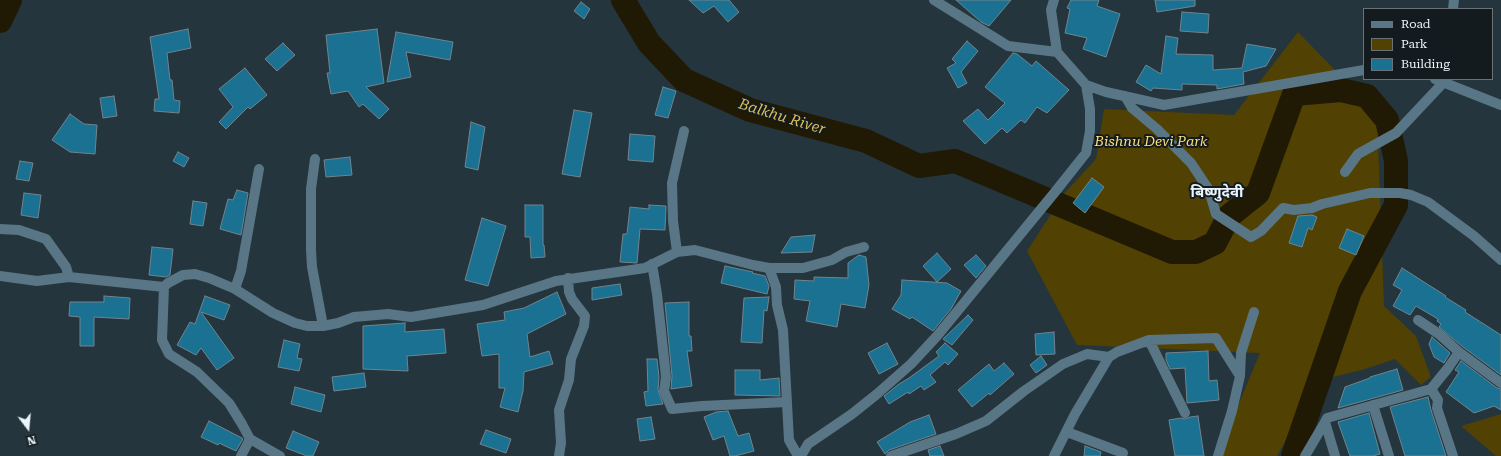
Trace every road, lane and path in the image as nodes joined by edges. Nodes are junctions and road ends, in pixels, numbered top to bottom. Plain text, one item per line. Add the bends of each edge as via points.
1 (934, 0) edge
2 (1054, 0) edge
3 (1057, 52) junction
4 (1363, 70) edge
5 (1441, 80) edge
6 (1086, 85) junction
7 (1125, 96) junction
8 (1501, 105) edge
9 (684, 131) dead end
10 (314, 159) dead end
11 (259, 169) dead end
12 (1345, 172) dead end
13 (0, 229) edge
14 (864, 247) dead end
15 (677, 252) junction
16 (1501, 260) edge
17 (652, 264) junction
18 (769, 268) junction
19 (0, 276) edge
20 (69, 277) junction
21 (568, 278) junction
22 (164, 287) junction
23 (235, 289) junction
24 (1254, 312) dead end
25 (1418, 320) dead end
26 (323, 326) junction
27 (1149, 340) junction
28 (1459, 352) junction
29 (1109, 357) junction
30 (1240, 376) junction
31 (1501, 383) edge
32 (1431, 389) junction
33 (787, 402) junction
34 (1373, 405) junction
35 (1185, 413) dead end
36 (1325, 422) junction
37 (1067, 432) junction
38 (250, 439) junction
39 (1123, 453) dead end
40 (241, 456) edge
41 (280, 456) edge
42 (559, 456) edge
43 (800, 456) edge
44 (891, 456) edge
45 (1054, 456) edge
46 (1218, 456) edge
47 (1305, 456) edge
48 (1335, 456) edge
49 (1388, 456) edge
50 (1453, 456) edge

1 - 3 street via 1008,46
2 - 3 street via 1051,10
3 - 6 street
4 - 7 street via 1164,105
5 - 8 street
5 - 12 street via 1396,133 1358,154
6 - 7 street
6 - 43 street via 1090,109 1090,132 1086,152 937,336 911,364 852,414 808,444
7 - 16 street via 1132,108 1191,163 1209,190 1216,214 1251,237 1261,231 1283,208 1312,208 1370,193 1400,193 1428,202
9 - 15 street via 672,183
10 - 26 street via 311,189 311,250
11 - 23 street via 242,271
13 - 20 street via 19,230 46,239 66,267
14 - 18 street via 804,268
15 - 17 street
15 - 18 street via 695,250
17 - 21 street via 645,268
17 - 33 street via 666,377 664,390 672,409
18 - 33 street via 776,287 783,330
19 - 20 street via 37,281
20 - 22 street
21 - 26 street via 482,305 411,317 388,314 354,317
21 - 42 street via 572,299 585,316 584,326 570,359 569,380 559,410
22 - 23 street via 183,275 195,274
22 - 38 street via 162,340 170,354 197,372 224,398
23 - 26 street via 273,313 295,323
24 - 30 street via 1241,353
25 - 28 street
27 - 29 street
27 - 30 street via 1216,338
27 - 35 street
28 - 31 street
28 - 32 street
29 - 37 street
29 - 44 street via 1087,354 1063,364 986,421
30 - 46 street
32 - 34 street
32 - 50 street via 1438,400 1436,408
33 - 43 street via 789,440
34 - 36 street via 1327,418
34 - 49 street
36 - 47 street
36 - 48 street
37 - 39 street
37 - 45 street
38 - 40 street
38 - 41 street

